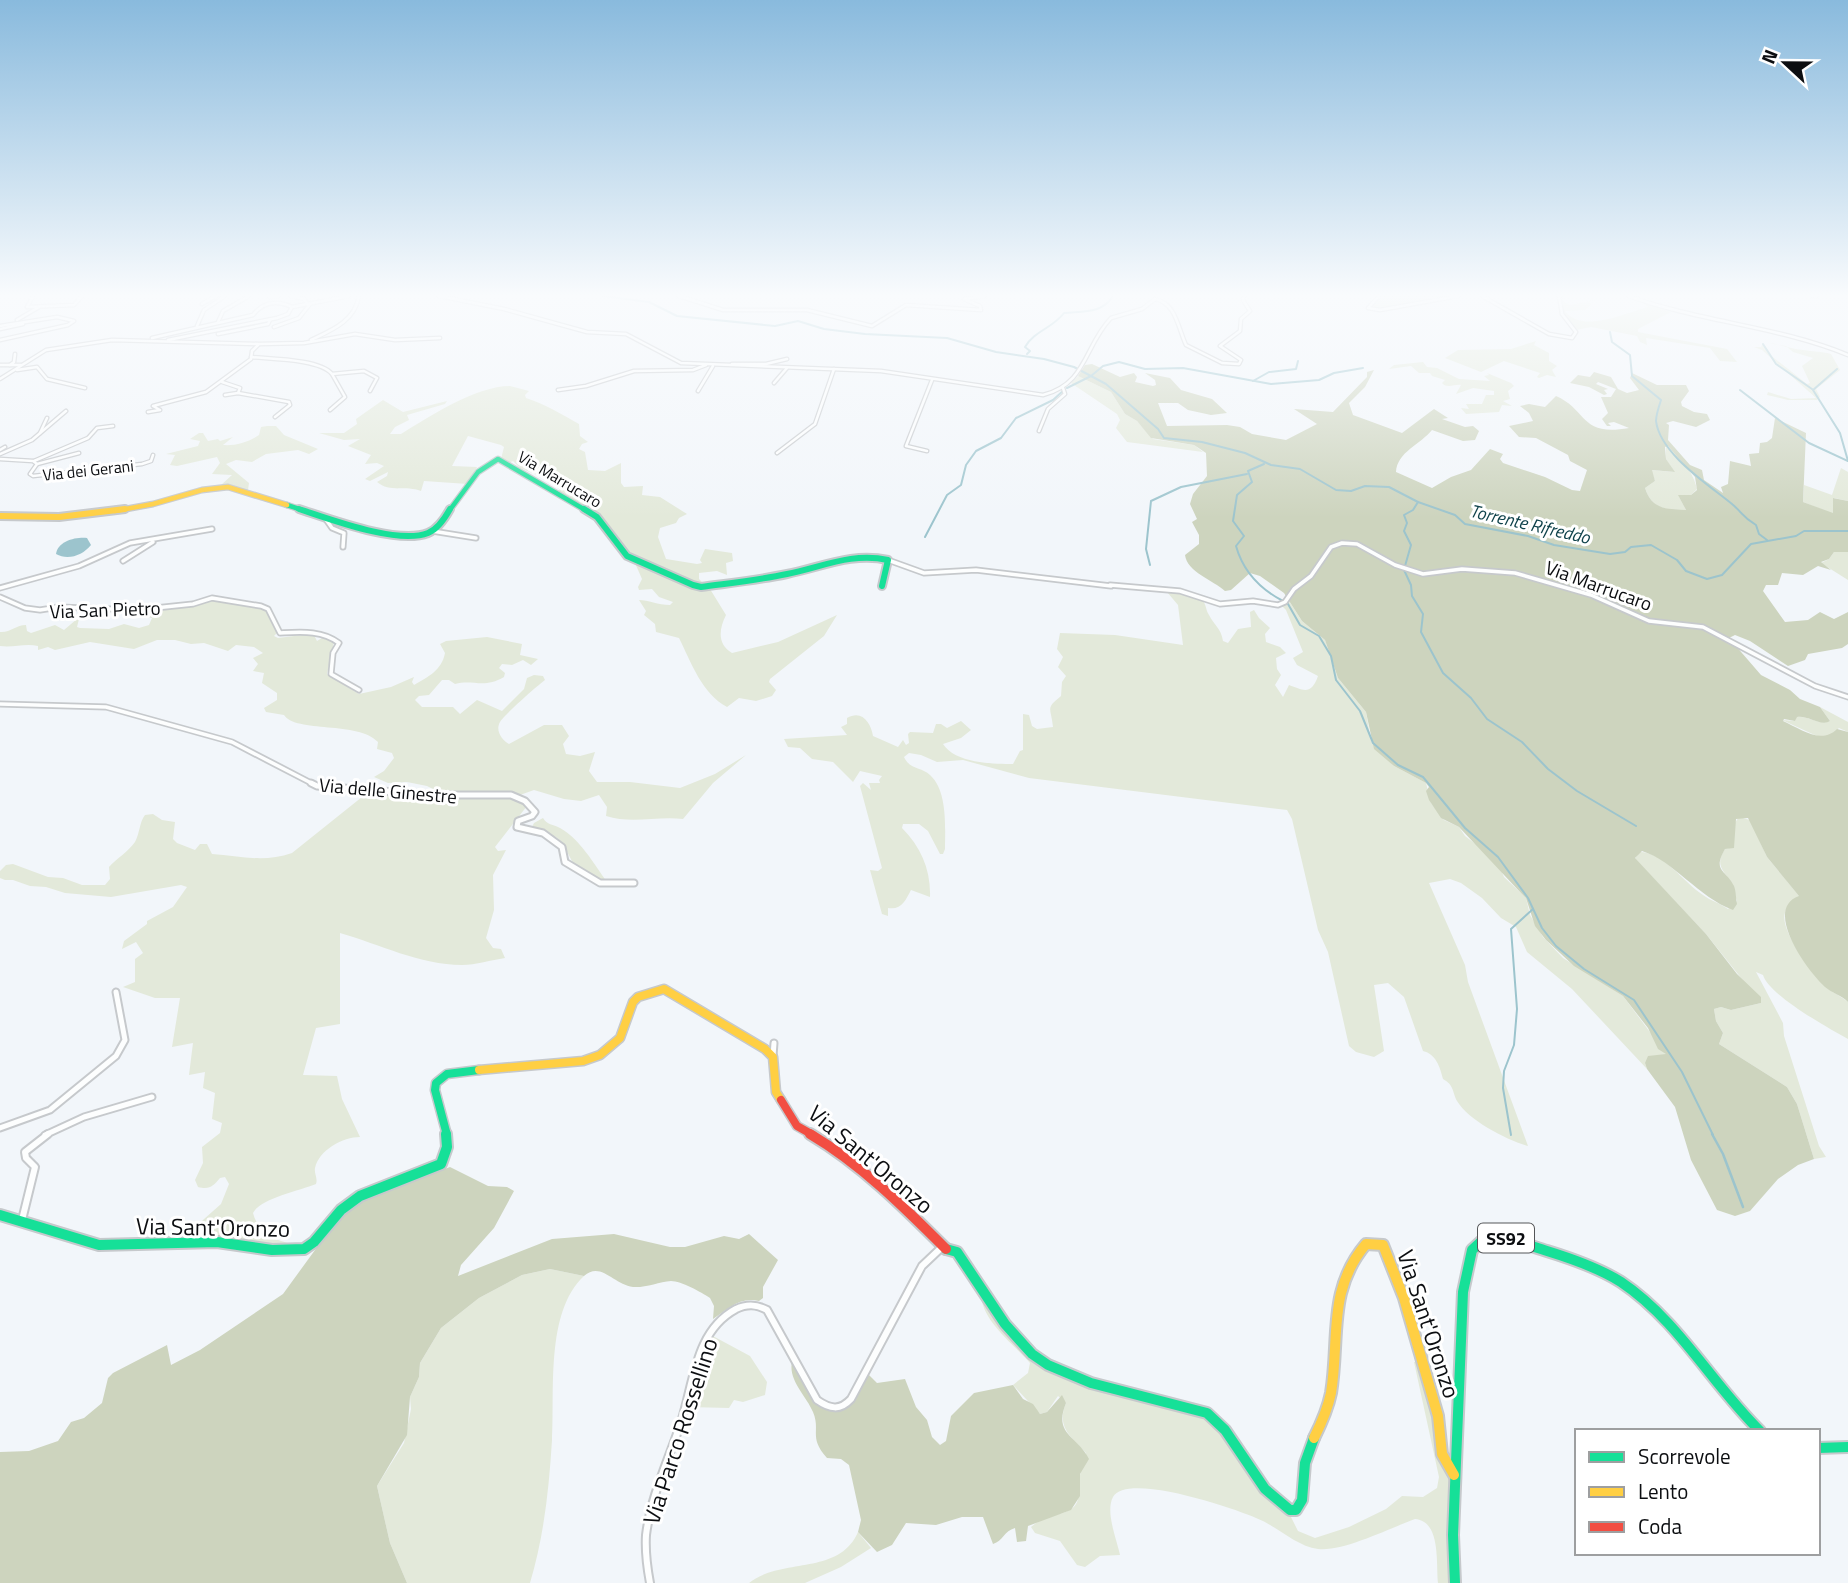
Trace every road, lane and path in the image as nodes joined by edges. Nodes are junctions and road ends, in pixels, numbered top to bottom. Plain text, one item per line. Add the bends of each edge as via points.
1 (834, 369) edge
2 (20, 370) edge
3 (39, 370) edge
4 (235, 370) edge
5 (329, 370) edge
6 (693, 370) edge
7 (711, 370) edge
8 (753, 370) edge
9 (785, 370) edge
10 (855, 370) edge
11 (1079, 370) edge
12 (13, 371) joint
13 (751, 373) dead end
14 (332, 374) junction
15 (0, 379) edge
16 (932, 380) junction
17 (221, 382) junction
18 (774, 383) dead end
19 (85, 388) dead end
20 (1063, 388) junction
21 (558, 390) dead end
22 (370, 391) dead end
23 (698, 391) dead end
24 (238, 393) junction
25 (225, 395) dead end
26 (330, 410) dead end
27 (66, 411) dead end
28 (148, 412) dead end
29 (275, 417) dead end
30 (47, 418) dead end
31 (113, 426) dead end
32 (1039, 431) dead end
33 (40, 434) junction
34 (5, 447) dead end
35 (927, 451) dead end
36 (0, 452) edge
37 (79, 453) dead end
38 (778, 453) dead end
39 (153, 455) dead end
40 (0, 459) edge
41 (35, 463) junction
42 (0, 516) edge
43 (325, 517) junction
44 (212, 529) dead end
45 (432, 531) junction
46 (475, 538) dead end
47 (157, 539) junction
48 (343, 547) dead end
49 (888, 560) junction
50 (123, 561) dead end
51 (882, 586) dead end
52 (0, 588) edge
53 (0, 597) edge
54 (359, 690) dead end
55 (1848, 697) edge
56 (0, 705) edge
57 (634, 883) dead end
58 (116, 992) dead end
59 (774, 1042) dead end
60 (773, 1056) junction
61 (152, 1097) dead end
62 (0, 1128) edge
63 (0, 1215) edge
64 (22, 1221) junction
65 (942, 1248) junction
66 (1758, 1429) edge
67 (1848, 1447) edge
68 (1820, 1448) edge
69 (1455, 1476) junction
70 (650, 1583) edge
71 (1455, 1583) edge

1 - 38 street via 814,424
2 - 12 street
3 - 19 street via 47,379
4 - 17 street
5 - 14 street
6 - 21 street via 629,372
7 - 23 street
8 - 13 street
9 - 18 street
10 - 16 street
11 - 20 street
12 - 15 street
14 - 22 street via 374,374 377,378
14 - 26 street via 345,397
16 - 20 street via 1040,394
16 - 35 street via 906,442 908,448
17 - 24 street via 240,388
17 - 28 street via 206,392 153,406 160,410
20 - 32 street via 1065,394 1048,409
24 - 25 street
24 - 29 street via 289,402
27 - 33 street, Via dei Gerani
30 - 33 street
31 - 41 street, Via dei Gerani via 97,428 88,438
33 - 36 street, Via dei Gerani
34 - 36 street, Via dei Gerani
37 - 41 street, Via dei Gerani
39 - 41 street, Via dei Gerani via 142,464 33,476
40 - 41 street, Via dei Gerani
42 - 43 street via 98,514 228,487
43 - 45 street via 411,537
43 - 48 street via 332,528 344,533
44 - 47 street
45 - 46 street
45 - 49 street, Via Marrucaro via 486,464 498,459 597,517 627,556 701,587 790,574 834,559
47 - 50 street
47 - 52 street via 131,543 79,566
49 - 51 street
49 - 55 street, Via Marrucaro via 924,573 976,570 1180,591 1220,604 1253,601 1278,605 1311,576 1328,550 1338,544 1357,544 1423,574 1461,569 1515,573 1588,593 1643,619 1703,627 1815,687
53 - 54 street, Via San Pietro via 40,610 136,610 212,598 261,606 268,608 280,632 313,632 336,640 331,674
56 - 57 street, Via delle Ginestre via 85,704 123,711 232,743 317,786 434,795 511,795 534,810 517,827 543,833 562,847 565,862 600,883
58 - 62 street via 125,1040 116,1056 51,1110
59 - 60 street, Via Sant'Oronzo
60 - 64 street, Via Sant'Oronzo via 673,992 654,991 633,1002 620,1038 600,1055 583,1061 440,1076 435,1090 448,1144 441,1164 360,1196 304,1249 272,1250 218,1242 99,1245
60 - 65 street, Via Sant'Oronzo via 776,1092 797,1126 829,1145 895,1198
61 - 64 street via 74,1123 32,1144 25,1152 35,1167
63 - 64 street, Via Sant'Oronzo
65 - 69 street, Via Sant'Oronzo via 961,1256 1005,1324 1032,1354 1091,1383 1207,1413 1225,1430 1265,1489 1293,1511 1302,1502 1308,1455 1330,1402 1342,1285 1360,1247 1383,1245 1404,1298 1438,1416 1442,1454
65 - 70 street, Via Parco Rossellino via 926,1260 850,1399 838,1409 813,1396 764,1308 743,1306 718,1322 701,1351 653,1500 645,1542
66 - 69 street, SS92 via 1731,1404 1649,1305 1621,1282 1562,1255 1507,1238 1486,1237 1471,1248 1464,1268
67 - 68 street
69 - 71 street, SS92

